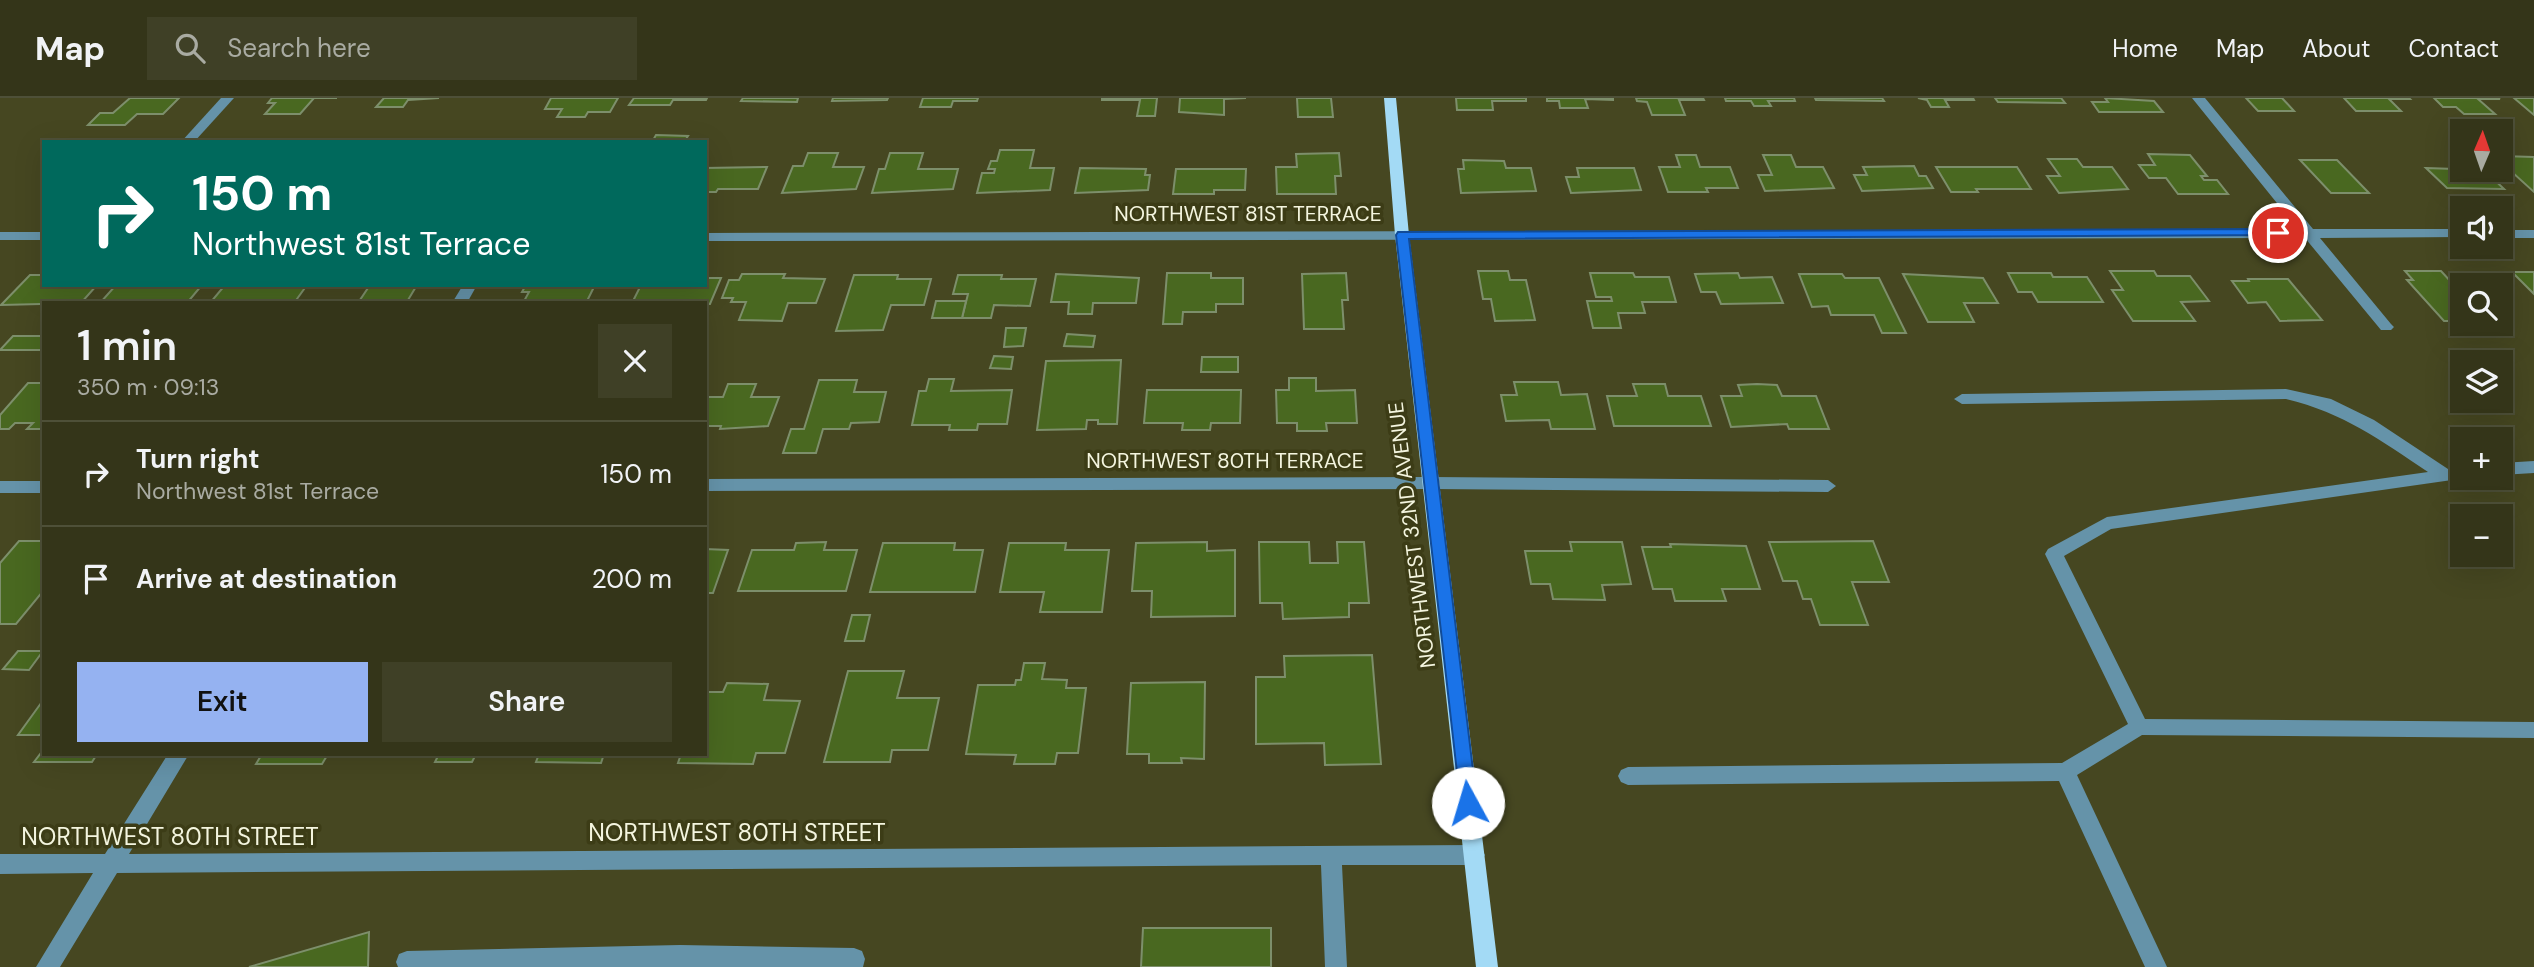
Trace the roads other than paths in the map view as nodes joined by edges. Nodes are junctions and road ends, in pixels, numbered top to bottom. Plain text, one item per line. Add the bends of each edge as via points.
1 (228, 98) edge
2 (1390, 98) edge
3 (2198, 98) edge
4 (189, 140) edge
5 (2306, 233) junction
6 (2450, 233) edge
7 (2513, 234) edge
8 (2534, 234) edge
9 (1402, 235) junction
10 (0, 236) edge
11 (42, 236) edge
12 (707, 237) edge
13 (2386, 327) dead end
14 (1962, 399) dead end
15 (2534, 467) edge
16 (2513, 468) edge
17 (2450, 472) edge
18 (2450, 475) edge
19 (1431, 483) junction
20 (707, 485) edge
21 (1828, 486) dead end
22 (0, 487) edge
23 (42, 487) edge
24 (2139, 727) junction
25 (2534, 730) edge
26 (178, 756) edge
27 (2065, 772) junction
28 (1628, 776) dead end
29 (1474, 855) junction
30 (1331, 856) junction
31 (0, 864) edge
32 (111, 864) junction
33 (407, 962) dead end
34 (678, 962) edge
35 (47, 967) edge
36 (852, 967) edge
37 (1336, 967) edge
38 (1487, 967) edge
39 (2155, 967) edge

1 - 4 street
2 - 9 main road, NORTHWEST 32ND AVENUE
3 - 5 street
5 - 6 street, NORTHWEST 81ST TERRACE
5 - 9 street, NORTHWEST 81ST TERRACE
5 - 13 street
7 - 8 street
9 - 12 street, NORTHWEST 81ST TERRACE
9 - 19 main road, NORTHWEST 32ND AVENUE
10 - 11 street
14 - 17 street via 2286,394 2325,403
15 - 16 street
18 - 24 street via 2107,523 2054,554
19 - 20 street, NORTHWEST 80TH TERRACE
19 - 21 street, NORTHWEST 80TH TERRACE
19 - 29 main road, NORTHWEST 32ND AVENUE
22 - 23 street
24 - 25 street
24 - 27 street
26 - 32 street
27 - 28 street
27 - 39 street
29 - 30 street, NORTHWEST 80TH STREET
29 - 38 main road, NORTHWEST 32ND AVENUE
30 - 32 street, NORTHWEST 80TH STREET
30 - 37 street
31 - 32 street, NORTHWEST 80TH STREET
32 - 35 street
33 - 34 street
34 - 36 street via 854,959

